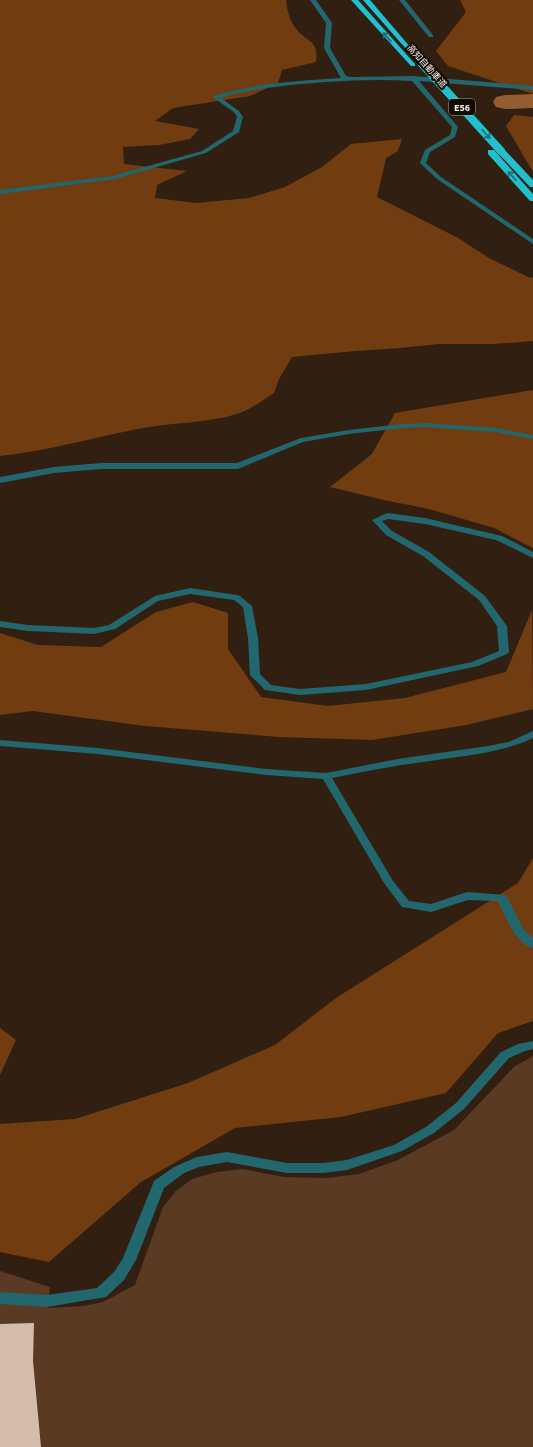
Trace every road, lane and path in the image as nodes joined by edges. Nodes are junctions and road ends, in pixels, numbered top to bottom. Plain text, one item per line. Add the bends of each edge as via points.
1 (313, 0) edge
2 (354, 0) edge
3 (366, 0) edge
4 (402, 0) edge
5 (431, 36) dead end
6 (414, 78) junction
7 (352, 79) junction
8 (533, 88) edge
9 (533, 185) edge
10 (0, 192) edge
11 (533, 200) edge
12 (533, 242) edge
13 (533, 437) edge
14 (0, 480) edge
15 (533, 556) edge
16 (0, 624) edge
17 (533, 734) edge
18 (0, 743) edge
19 (326, 776) junction
20 (533, 944) edge
21 (533, 1045) edge
22 (0, 1298) edge

1 - 7 street via 329,23 327,48 344,78
11 -> 2 highway, 高知自動車道 / E56
3 -> 9 highway, 高知自動車道 / E56, bridge
4 - 5 street
6 - 7 street
6 - 8 street
6 - 12 street via 455,127 453,136 427,151 423,162 439,178
7 - 10 street via 300,82 233,91 216,97 240,117 236,132 204,152 113,178
13 - 14 street via 496,430 427,425 402,426 301,440 238,466 101,466 54,470
15 - 16 street via 492,536 425,521 387,516 376,520 389,533 426,554 482,598 502,626 504,652 475,664 366,687 300,692 268,688 255,675 254,638 248,606 237,598 190,591 155,599 112,627 94,631
17 - 19 street via 512,744 488,749
18 - 19 street via 98,751 266,772
19 - 20 street via 389,883 406,904 431,908 467,896 502,898 520,932
21 - 22 street via 505,1055 460,1106 430,1130 398,1148 347,1165 323,1168 286,1168 227,1157 197,1162 179,1170 159,1185 129,1260 119,1276 101,1293 47,1301

